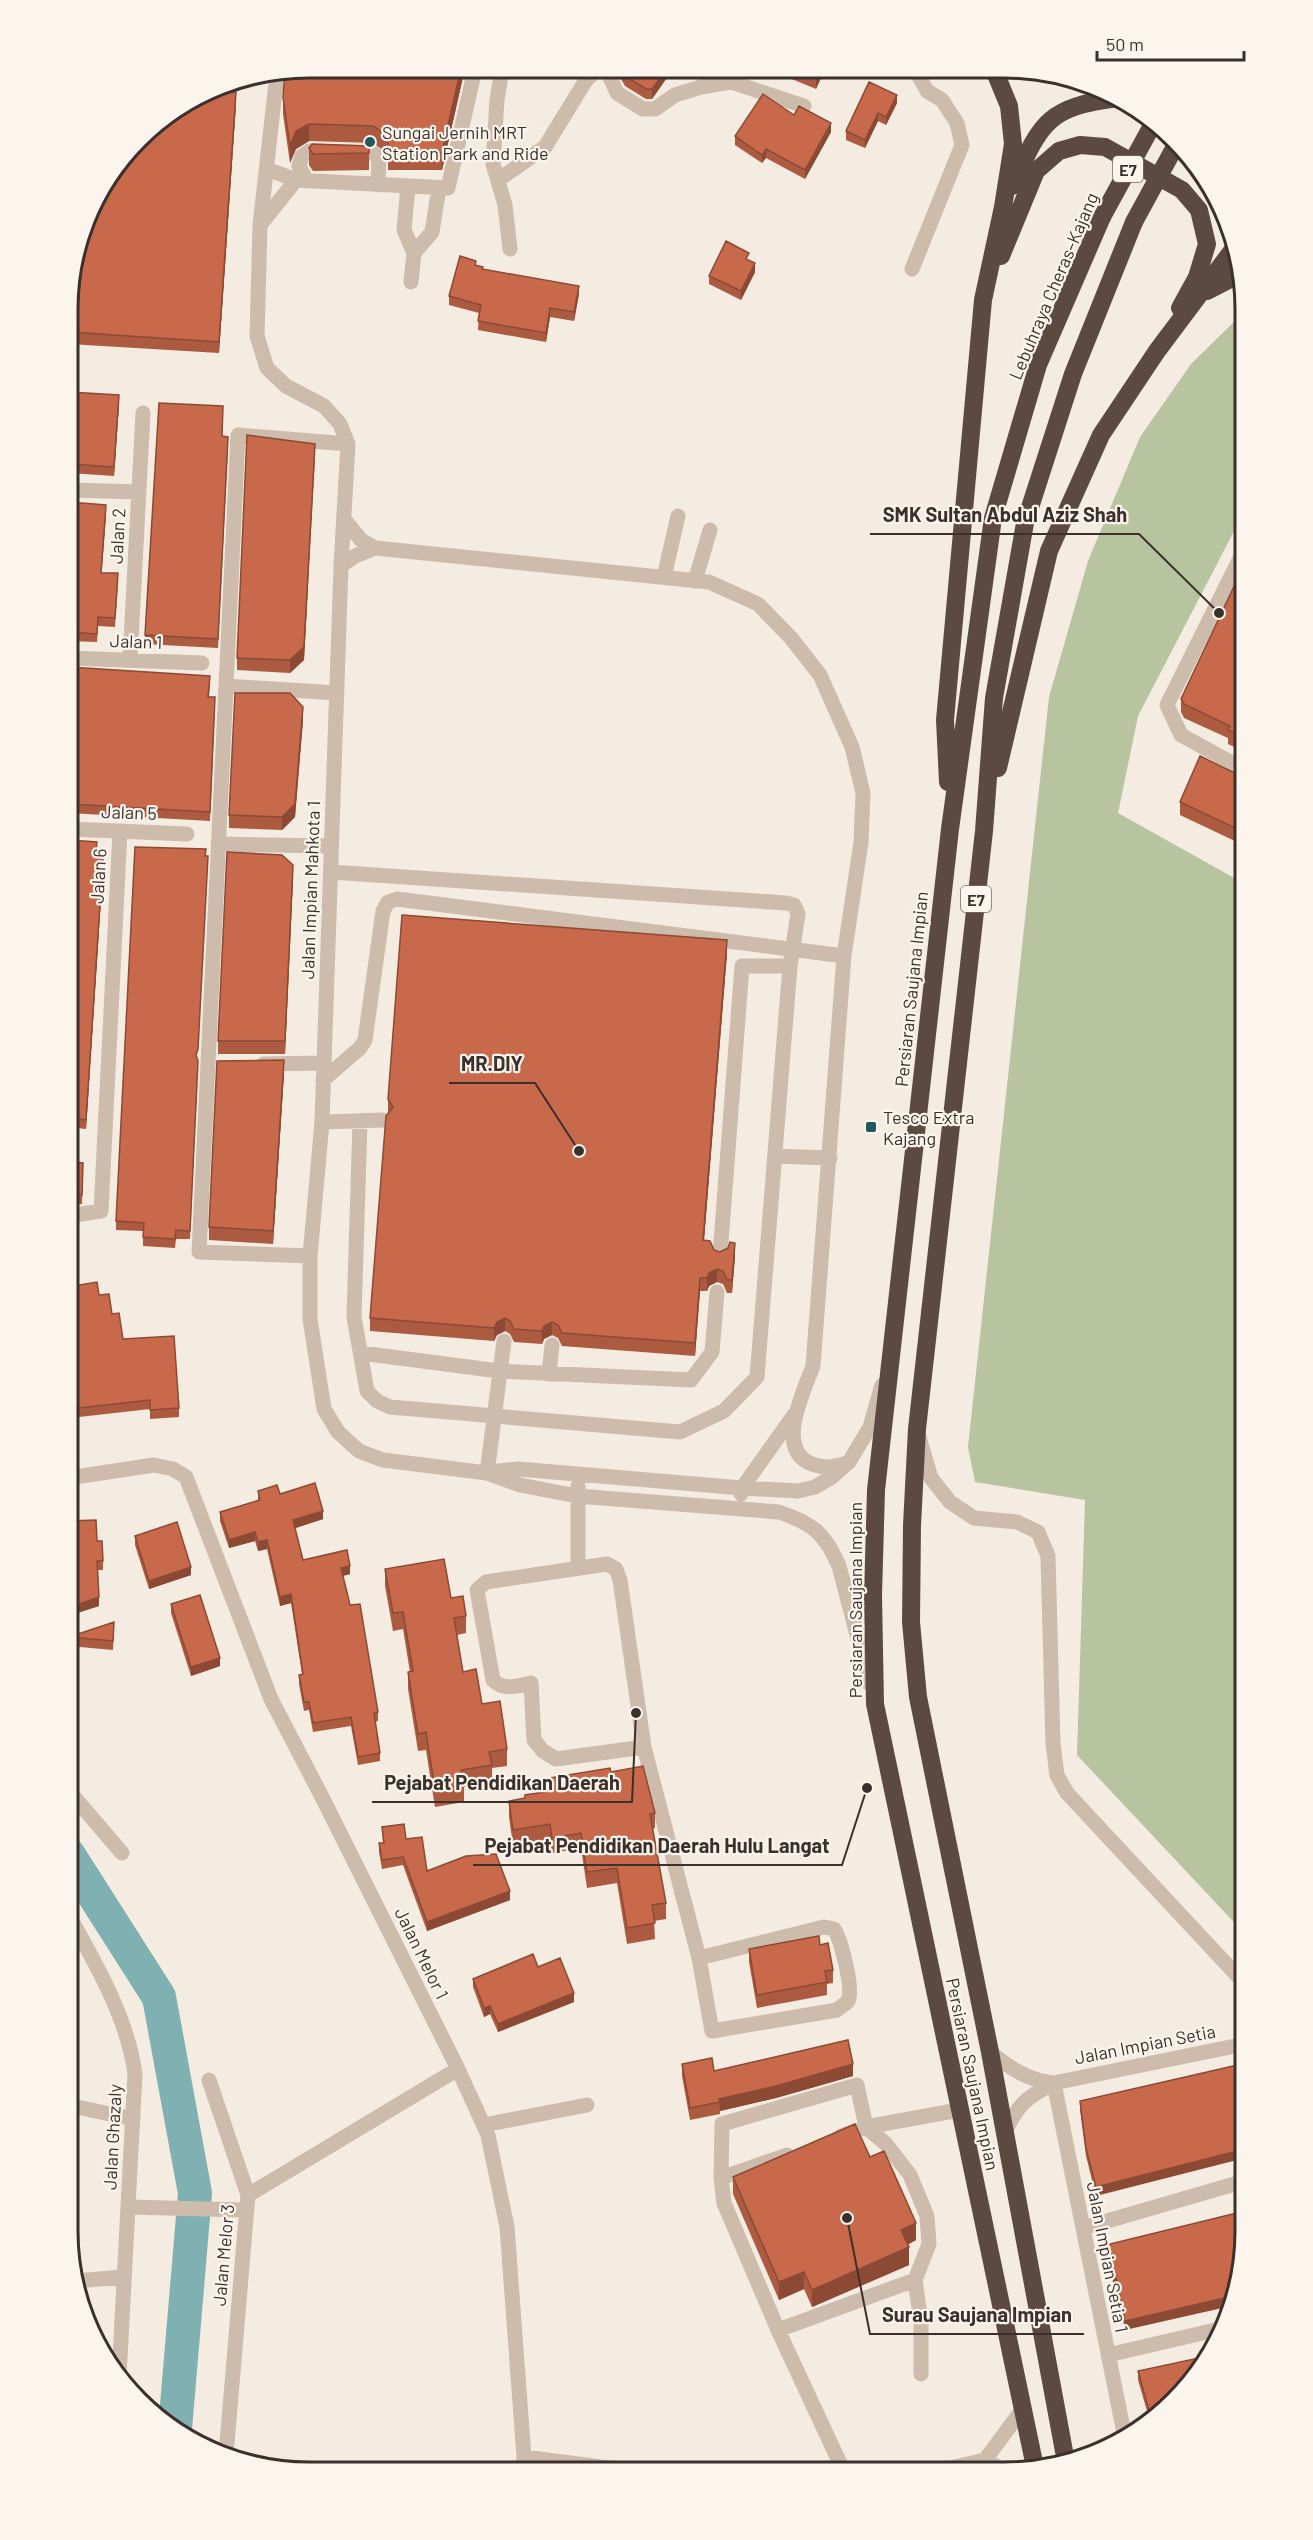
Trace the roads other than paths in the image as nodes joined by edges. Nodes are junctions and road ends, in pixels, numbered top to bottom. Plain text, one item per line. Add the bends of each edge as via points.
1 (473, 78) edge
2 (501, 78) edge
3 (588, 78) edge
4 (610, 78) edge
5 (724, 78) edge
6 (734, 78) edge
7 (920, 78) edge
8 (997, 78) edge
9 (280, 80) edge
10 (1101, 100) edge
11 (804, 106) edge
12 (1150, 130) edge
13 (1172, 151) edge
14 (267, 169) junction
15 (498, 180) junction
16 (302, 181) junction
17 (378, 184) junction
18 (408, 186) junction
19 (439, 188) junction
20 (1003, 207) junction
21 (260, 225) junction
22 (510, 249) dead end
23 (414, 253) junction
24 (1229, 256) edge
25 (912, 270) dead end
26 (1233, 278) edge
27 (411, 282) dead end
28 (1203, 292) junction
29 (983, 300) junction
30 (1157, 351) junction
31 (143, 413) dead end
32 (348, 444) junction
33 (78, 490) edge
34 (139, 492) junction
35 (678, 516) dead end
36 (344, 519) junction
37 (710, 530) dead end
38 (375, 548) junction
39 (341, 566) junction
40 (1235, 568) edge
41 (664, 577) junction
42 (695, 581) junction
43 (78, 658) edge
44 (130, 660) junction
45 (202, 663) dead end
46 (226, 686) junction
47 (337, 693) junction
48 (1235, 765) edge
49 (78, 829) edge
50 (950, 829) junction
51 (120, 831) junction
52 (984, 831) junction
53 (188, 834) dead end
54 (218, 844) junction
55 (331, 846) junction
56 (331, 872) junction
57 (792, 948) junction
58 (844, 956) junction
59 (790, 966) junction
60 (324, 1063) junction
61 (253, 1064) edge
62 (323, 1080) junction
63 (383, 1120) edge
64 (322, 1122) junction
65 (360, 1122) junction
66 (775, 1156) junction
67 (830, 1158) junction
68 (78, 1215) edge
69 (720, 1255) edge
70 (310, 1256) junction
71 (717, 1292) dead end
72 (504, 1341) dead end
73 (552, 1345) dead end
74 (361, 1353) junction
75 (889, 1362) junction
76 (499, 1371) junction
77 (549, 1374) junction
78 (796, 1411) junction
79 (494, 1416) junction
80 (917, 1429) junction
81 (849, 1462) junction
82 (488, 1473) junction
83 (579, 1474) junction
84 (78, 1476) edge
85 (742, 1488) junction
86 (577, 1496) junction
87 (738, 1509) junction
88 (578, 1567) junction
89 (875, 1704) junction
90 (644, 1747) junction
91 (78, 1802) edge
92 (122, 1853) dead end
93 (78, 1932) edge
94 (699, 1958) junction
95 (1235, 1973) edge
96 (1235, 2046) edge
97 (990, 2052) junction
98 (458, 2069) junction
99 (209, 2080) dead end
100 (1054, 2083) junction
101 (587, 2105) dead end
102 (78, 2107) edge
103 (959, 2110) junction
104 (133, 2119) junction
105 (484, 2125) junction
106 (866, 2127) junction
107 (1004, 2133) junction
108 (822, 2143) edge
109 (799, 2151) edge
110 (721, 2178) junction
111 (1235, 2184) edge
112 (241, 2205) junction
113 (128, 2207) junction
114 (1083, 2228) junction
115 (123, 2277) junction
116 (83, 2280) edge
117 (915, 2280) junction
118 (778, 2331) junction
119 (1212, 2331) edge
120 (1108, 2355) junction
121 (120, 2362) edge
122 (921, 2374) dead end
123 (1022, 2410) junction
124 (1123, 2429) edge
125 (227, 2446) edge
126 (1063, 2454) edge
127 (1033, 2460) edge
128 (524, 2462) edge
129 (839, 2462) edge
130 (989, 2462) edge

1 - 19 street via 448,188
2 - 15 street via 493,164
3 - 15 street via 545,147
4 - 5 street via 617,93 643,109 655,109 675,95
6 - 11 street
7 - 25 street via 927,91 942,100 957,123 962,145
8 - 20 highway via 1009,106 1013,144
9 - 14 street
10 - 20 highway via 1061,111 1037,133
12 - 50 highway, Lebuhraya Cheras–Kajang / E7, bridge via 1102,217 1038,365 993,518
13 - 52 highway, E7, bridge via 1134,222 1072,374 1025,523 994,698
14 - 16 street
14 - 21 street
15 - 22 street
16 - 17 street
16 - 17 street via 299,166 302,156 309,151 373,153 378,158
16 - 21 street
17 - 18 street
18 - 19 street
18 - 23 street via 404,230
19 - 23 street via 432,232
20 - 29 highway
21 - 32 street via 257,336 267,368 286,386 324,406 340,424
23 - 27 street
24 - 28 highway
26 - 28 highway
28 - 30 highway
29 - 30 highway via 1036,171 1059,151 1080,145 1105,147 1182,190 1199,210 1207,244 1197,277
29 - 50 highway via 945,720
30 - 52 highway via 1101,435 1049,551
31 - 34 street, Jalan 2
32 - 36 street, Jalan Impian Mahkota 1
32 - 46 street via 237,435
33 - 34 street
34 - 44 street, Jalan 2
35 - 41 street
36 - 38 street via 361,540
36 - 39 street, Jalan Impian Mahkota 1
37 - 42 street
38 - 39 street
38 - 41 street
39 - 47 street, Jalan Impian Mahkota 1
40 - 48 street via 1167,705 1181,735
41 - 42 street
42 - 58 street via 709,582 758,604 791,638 820,675 852,747 863,793 861,842
43 - 44 street, Jalan 1
44 - 45 street, Jalan 1
46 - 47 street
46 - 54 street
47 - 55 street, Jalan Impian Mahkota 1
49 - 51 street, Jalan 5
50 - 75 highway, Persiaran Saujana Impian / E7
51 - 53 street, Jalan 5
51 - 68 street, Jalan 6 via 101,1211
52 - 80 highway, Persiaran Saujana Impian / E7
54 - 55 street
54 - 70 street via 212,1064 199,1252
55 - 56 street, Jalan Impian Mahkota 1
56 - 57 street via 786,903 794,905 798,914
56 - 60 street, Jalan Impian Mahkota 1
57 - 58 street
57 - 59 street
57 - 62 street via 397,899 388,902 383,911 365,1040
58 - 67 street
59 - 66 street
59 - 69 street via 742,966
60 - 61 street
60 - 62 street, Jalan Impian Mahkota 1
62 - 64 street, Jalan Impian Mahkota 1
63 - 65 street
64 - 65 street
64 - 70 street, Jalan Impian Mahkota 1
65 - 74 street via 354,1317
66 - 67 street
66 - 79 street via 757,1377 724,1411 680,1432
67 - 78 street via 813,1366
70 - 82 street, Jalan Impian Mahkota 1 via 310,1318 318,1382 324,1409 338,1432 359,1451 383,1460
71 - 77 street via 712,1352 691,1380
72 - 76 street
73 - 77 street
74 - 76 street
74 - 79 street via 367,1391 377,1401 390,1407
75 - 81 street via 870,1427
75 - 89 highway, Persiaran Saujana Impian via 876,1490
76 - 77 street
76 - 79 street
78 - 81 street via 793,1435 798,1455 822,1467
78 - 85 street
79 - 82 street
80 - 95 street via 931,1478 950,1502 974,1518 1017,1522 1038,1532 1048,1556 1053,1744 1057,1775 1067,1793
80 - 97 highway, Persiaran Saujana Impian via 911,1622 918,1697
81 - 85 street via 832,1477 798,1491
82 - 83 street via 518,1469
82 - 86 street via 520,1485
83 - 85 street
83 - 86 street
84 - 98 street, Jalan Melor 1 via 154,1465 186,1477 271,1699
85 - 87 street
86 - 87 street
86 - 88 street
87 - 89 street via 778,1512 802,1520 819,1532 831,1549 839,1566
88 - 90 street via 607,1564 616,1569
88 - 90 street via 480,1585 477,1590 493,1680 506,1688 531,1683 534,1740 556,1759
89 - 103 highway, Persiaran Saujana Impian
90 - 94 street
91 - 92 street
93 - 104 street, Jalan Ghazaly via 96,1965 132,2055
94 - 94 street via 824,1928 834,1929 850,1991 848,2002 837,2010 712,2031
96 - 100 street, Jalan Impian Setia
97 - 100 street, Jalan Impian Setia via 1013,2070 1037,2081
97 - 107 highway, Persiaran Saujana Impian
98 - 105 street, Jalan Melor 1
98 - 112 street, Jalan Melor 3
99 - 112 street
100 - 107 street, Jalan Impian Setia via 1017,2108
100 - 114 street, Jalan Impian Setia 1
101 - 105 street
102 - 104 street
103 - 106 street
103 - 123 highway, Persiaran Saujana Impian
104 - 113 street, Jalan Ghazaly
105 - 128 street, Jalan Melor 1 via 507,2227
106 - 108 street
106 - 110 street via 857,2085 722,2124
106 - 117 street via 886,2144 910,2175 927,2216 929,2244
107 - 126 highway, Persiaran Saujana Impian
109 - 110 street
110 - 118 street via 724,2203
111 - 114 street
112 - 113 street
112 - 125 street, Jalan Melor 3
113 - 115 street, Jalan Ghazaly
114 - 120 street, Jalan Impian Setia 1
115 - 116 street
115 - 121 street, Jalan Ghazaly
117 - 118 street
117 - 122 street via 921,2322
118 - 129 street
119 - 120 street
120 - 124 street, Jalan Impian Setia 1
123 - 127 highway, Persiaran Saujana Impian
123 - 130 street

